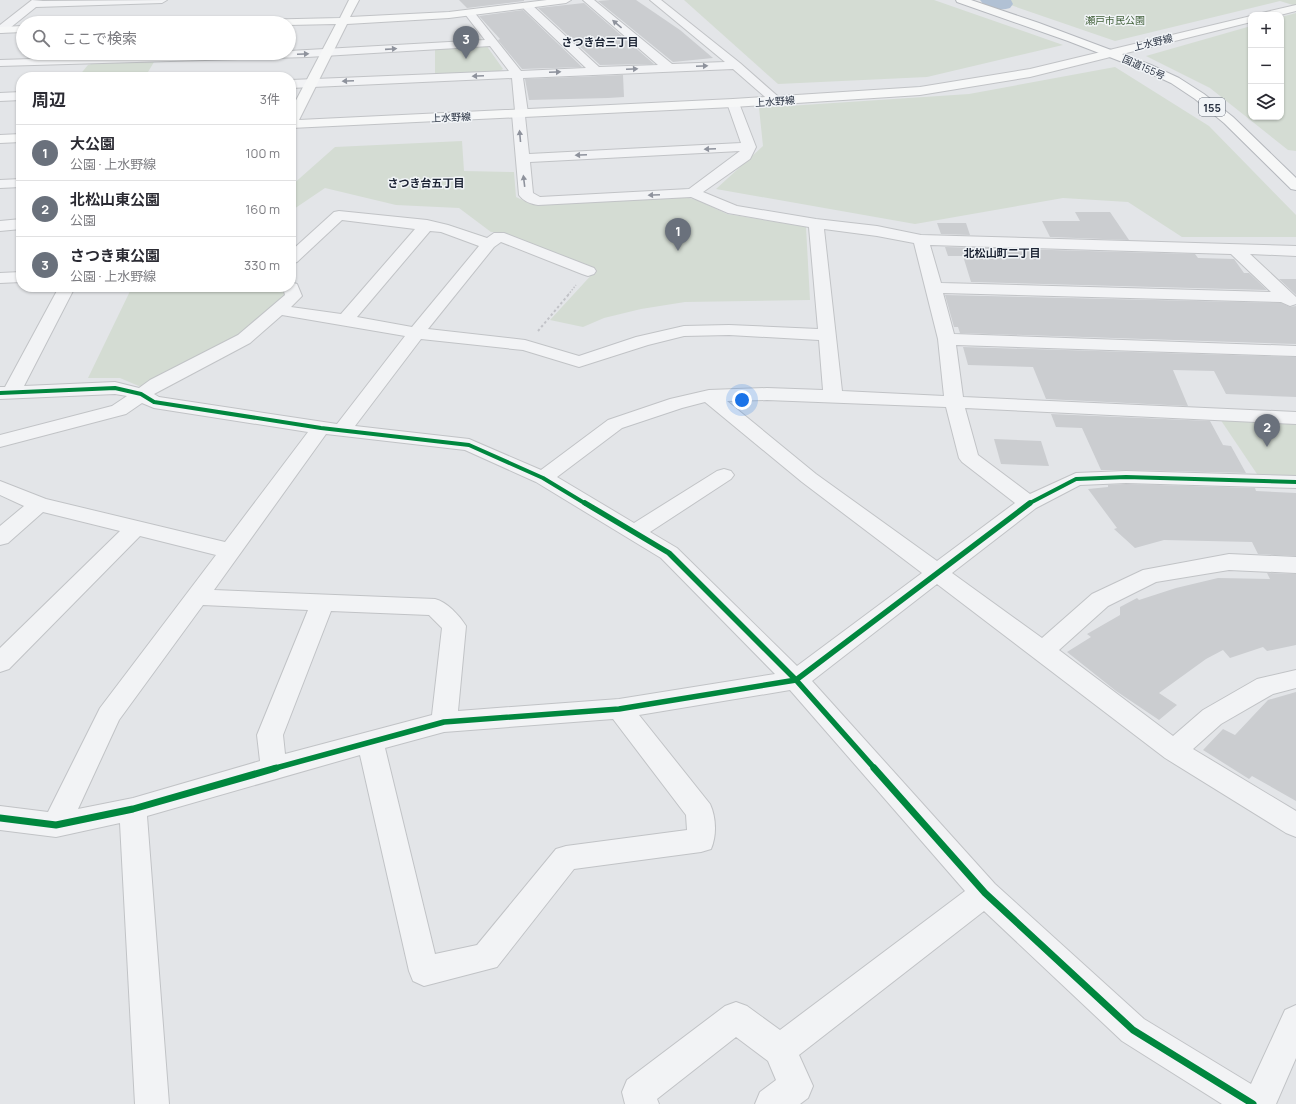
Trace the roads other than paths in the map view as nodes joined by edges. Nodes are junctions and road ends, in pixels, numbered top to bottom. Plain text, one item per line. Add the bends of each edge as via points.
1 (162, 0) edge
2 (354, 0) edge
3 (566, 0) edge
4 (588, 0) edge
5 (655, 0) edge
6 (961, 0) edge
7 (36, 2) edge
8 (528, 7) junction
9 (1296, 8) edge
10 (1279, 12) edge
11 (470, 14) junction
12 (18, 16) edge
13 (16, 18) edge
14 (1248, 20) edge
15 (343, 21) junction
16 (296, 22) edge
17 (16, 29) edge
18 (0, 30) edge
19 (492, 43) junction
20 (296, 53) edge
21 (325, 53) junction
22 (1110, 53) junction
23 (43, 60) edge
24 (83, 60) edge
25 (0, 63) edge
26 (736, 65) junction
27 (668, 67) junction
28 (73, 71) dead end
29 (596, 71) junction
30 (516, 74) junction
31 (310, 83) junction
32 (296, 84) edge
33 (16, 96) edge
34 (0, 97) edge
35 (776, 100) junction
36 (733, 104) junction
37 (296, 112) edge
38 (520, 113) junction
39 (296, 123) edge
40 (16, 138) edge
41 (0, 139) edge
42 (749, 147) junction
43 (522, 158) junction
44 (16, 183) edge
45 (0, 184) edge
46 (1296, 186) edge
47 (693, 194) junction
48 (16, 224) edge
49 (816, 224) junction
50 (427, 225) junction
51 (0, 226) edge
52 (921, 240) junction
53 (489, 244) junction
54 (1237, 251) junction
55 (1296, 251) edge
56 (296, 254) edge
57 (588, 271) road end
58 (16, 277) edge
59 (0, 278) edge
60 (933, 288) junction
61 (64, 292) edge
62 (293, 292) edge
63 (1291, 302) edge
64 (279, 310) junction
65 (345, 320) junction
66 (416, 333) junction
67 (827, 335) junction
68 (947, 339) junction
69 (1296, 351) edge
70 (6, 393) edge
71 (141, 394) junction
72 (709, 396) junction
73 (833, 396) junction
74 (954, 401) junction
75 (1296, 418) edge
76 (321, 428) junction
77 (342, 430) junction
78 (0, 441) edge
79 (724, 476) dead end
80 (543, 478) junction
81 (1296, 482) edge
82 (0, 487) edge
83 (1029, 503) junction
84 (39, 504) junction
85 (135, 528) junction
86 (635, 532) junction
87 (0, 538) edge
88 (230, 550) junction
89 (1296, 565) edge
90 (936, 573) junction
91 (197, 597) junction
92 (323, 602) junction
93 (1043, 651) junction
94 (0, 662) edge
95 (1296, 679) edge
96 (796, 680) junction
97 (619, 709) junction
98 (444, 722) junction
99 (370, 742) junction
100 (1174, 751) junction
101 (274, 768) junction
102 (133, 809) junction
103 (0, 818) edge
104 (56, 825) junction
105 (1296, 825) edge
106 (985, 893) junction
107 (1296, 1021) edge
108 (780, 1050) junction
109 (152, 1104) edge
110 (642, 1104) edge
111 (772, 1104) edge
112 (1253, 1104) edge
113 (1259, 1104) edge

1 - 7 street
2 - 15 main road
3 - 8 main road
27 -> 4 street
5 - 26 street
6 - 22 main road, 国道155号 / 155
7 - 12 street
8 - 11 main road
8 - 29 street
9 - 10 main road
11 - 15 main road
11 - 19 street
13 - 18 street
14 - 22 main road, 上水野線
15 - 16 main road
15 - 21 main road
17 - 18 main road
21 -> 19 street
19 - 30 street
20 -> 21 street
21 - 31 main road
22 - 35 main road, 上水野線 via 1030,73 920,91
22 - 46 main road, 国道155号 / 155 via 1146,66 1183,86 1211,106
23 - 25 street
24 - 28 street
27 -> 26 street
26 - 35 street
29 -> 27 street
30 -> 29 street
30 -> 31 street
30 - 38 street
31 - 32 street
31 - 37 main road
33 - 34 street
35 - 36 main road, 上水野線
36 - 38 main road, 上水野線
36 - 42 street
38 - 39 main road, 上水野線
43 -> 38 street
40 - 41 main road
42 -> 43 street
42 - 47 street via 745,156
47 -> 43 street via 538,201 526,195
44 - 45 street
47 - 49 street via 733,210
48 - 51 street
49 - 52 street via 877,231
49 - 67 street
50 - 53 street
50 - 56 street via 338,215
50 - 65 street
52 - 54 street
52 - 60 street
53 - 57 street via 499,236
53 - 66 street
54 - 55 street
54 - 63 street
58 - 59 street
60 - 63 street
60 - 68 street
61 - 70 street
62 - 64 street via 294,296
64 - 65 street
64 - 71 street via 244,339
65 - 66 street
66 - 67 street via 525,345 579,362 642,341 684,331 729,330
66 - 77 street
67 - 73 street
68 - 69 street
68 - 74 street
70 - 71 street via 115,388
71 - 76 street via 154,402
71 - 78 street via 119,410
72 - 73 street
72 - 80 street via 677,403 615,424
72 - 90 street via 809,478
73 - 74 street
74 - 75 street
74 - 83 street via 969,458
76 - 77 street
76 - 88 street
77 - 80 street via 469,445
79 - 86 street
80 - 86 street
81 - 83 street via 1126,477 1076,479
82 - 84 street
83 - 90 street
84 - 85 street
84 - 87 street
85 - 88 street
85 - 94 street
86 - 96 street via 669,553
88 - 91 street
89 - 93 street via 1229,562 1150,575 1100,600
90 - 93 street
90 - 96 street
91 - 92 street
91 - 104 street via 109,715
92 - 98 street via 435,607 454,626
92 - 101 street via 270,735
93 - 100 street
95 - 100 street via 1266,686 1212,717
96 - 97 street
96 - 106 street
97 - 98 street
97 - 99 street via 700,812 701,840 566,858 486,957 424,971
98 - 99 street
99 - 101 street
100 - 105 street
101 - 102 street
102 - 104 street
102 - 109 street
103 - 104 street
106 - 108 street
106 - 112 street via 1133,1030
107 - 113 street
108 - 110 street via 736,1018 639,1092
108 - 111 street via 796,1086

